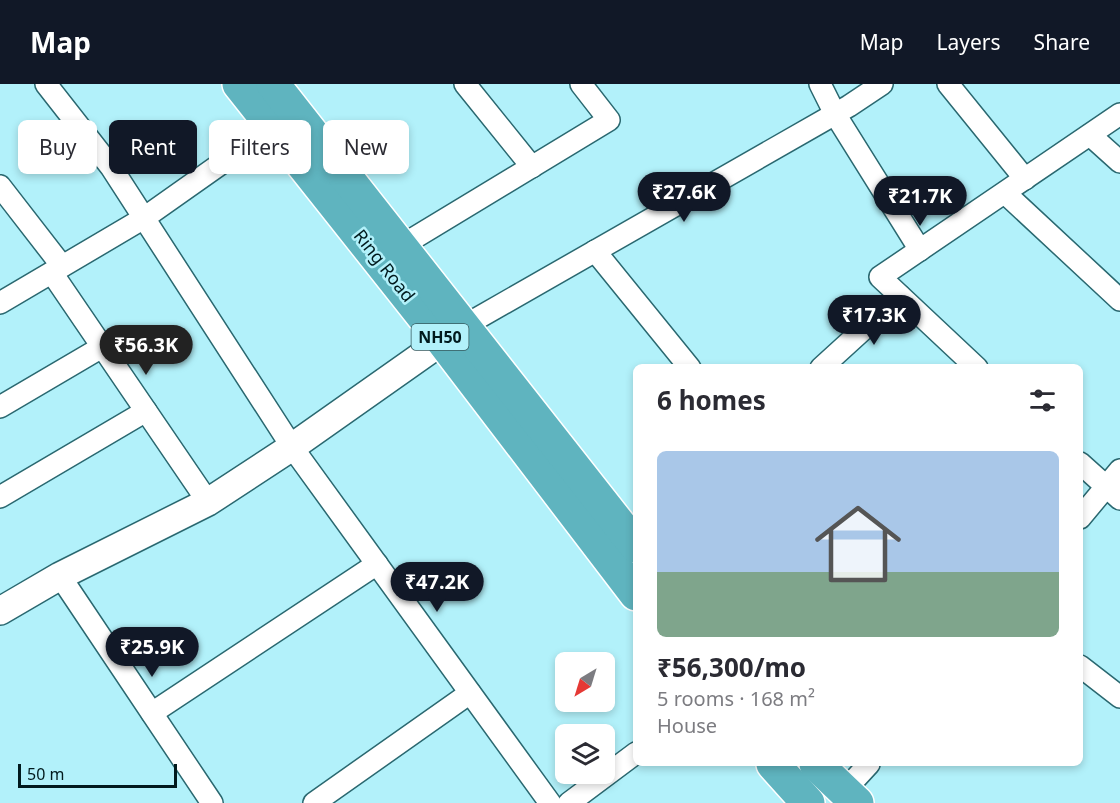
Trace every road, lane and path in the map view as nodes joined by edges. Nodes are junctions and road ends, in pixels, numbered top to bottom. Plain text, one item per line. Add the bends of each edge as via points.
1 (45, 84) edge
2 (239, 84) edge
3 (273, 84) edge
4 (465, 84) edge
5 (581, 84) edge
6 (820, 84) edge
7 (882, 84) edge
8 (948, 84) edge
9 (835, 114) junction
10 (1120, 114) edge
11 (1090, 135) junction
12 (1120, 162) edge
13 (531, 167) junction
14 (1025, 179) junction
15 (0, 186) edge
16 (1005, 193) junction
17 (144, 218) junction
18 (401, 246) junction
19 (920, 250) junction
20 (595, 251) junction
21 (57, 269) junction
22 (900, 296) junction
23 (1120, 300) edge
24 (0, 303) edge
25 (445, 338) junction
26 (102, 347) junction
27 (687, 364) edge
28 (825, 364) edge
29 (973, 364) edge
30 (0, 407) edge
31 (146, 411) junction
32 (292, 447) junction
33 (1083, 466) edge
34 (1120, 470) edge
35 (1113, 493) edge
36 (0, 497) edge
37 (208, 502) junction
38 (1083, 516) edge
39 (633, 543) edge
40 (377, 564) junction
41 (60, 576) junction
42 (633, 590) edge
43 (0, 611) edge
44 (1083, 668) edge
45 (470, 693) junction
46 (1120, 697) edge
47 (152, 713) junction
48 (633, 755) edge
49 (775, 766) edge
50 (818, 766) edge
51 (868, 766) edge
52 (851, 797) edge
53 (212, 803) edge
54 (314, 803) edge
55 (550, 803) edge
56 (569, 803) edge
57 (808, 803) edge

1 - 17 street via 111,166
2 - 25 highway, Ring Road / NH50
3 - 18 highway, Ring Road / NH50
4 - 13 street
5 - 13 street via 609,120
6 - 9 street
7 - 9 street
8 - 14 street
9 - 19 street
9 - 20 street
10 - 11 street
11 - 12 street
11 - 14 street
13 - 18 street
14 - 16 street
15 - 21 street
16 - 19 street
16 - 23 street
17 - 21 street
17 - 25 street via 263,134
17 - 32 street
18 - 25 highway, Ring Road / NH50
19 - 22 street via 880,277
20 - 25 street
20 - 27 street
21 - 24 street
21 - 26 street
22 - 28 street
22 - 29 street
25 - 32 street
25 - 39 highway, Ring Road / NH50
25 - 42 highway, Ring Road / NH50
26 - 30 street
26 - 31 street
31 - 36 street
31 - 37 street
32 - 37 street
32 - 40 street
33 - 35 street
34 - 35 street
35 - 38 street
37 - 41 street
40 - 45 street
40 - 47 street
41 - 43 street
41 - 47 street
44 - 46 street
45 - 54 street
45 - 55 street
47 - 53 street
48 - 56 street
49 - 57 highway
50 - 52 highway
51 - 52 street

